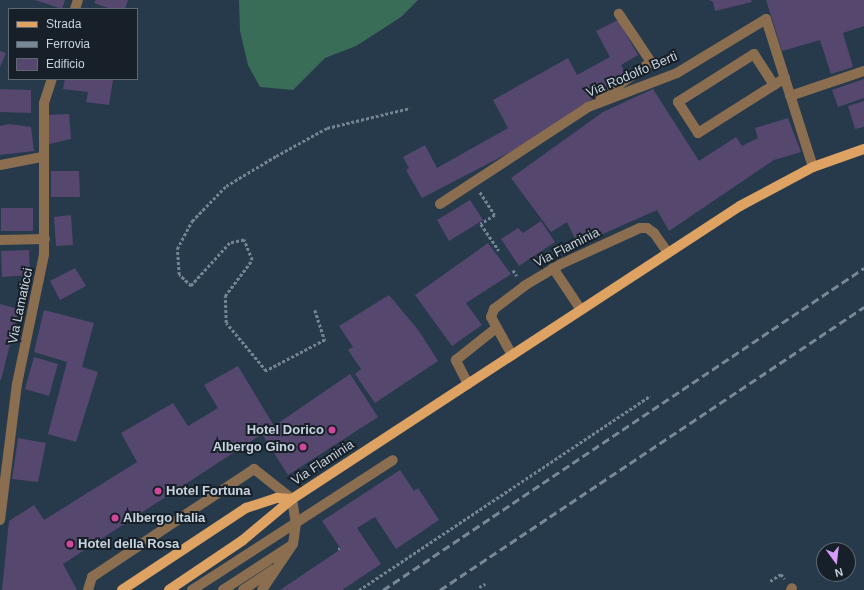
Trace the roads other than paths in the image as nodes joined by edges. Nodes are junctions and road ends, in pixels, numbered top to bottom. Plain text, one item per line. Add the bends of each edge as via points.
1 (619, 14) dead end
2 (864, 71) edge
3 (785, 78) junction
4 (52, 80) edge
5 (774, 85) junction
6 (790, 96) junction
7 (588, 107) junction
8 (864, 149) edge
9 (42, 158) junction
10 (0, 165) edge
11 (813, 167) junction
12 (440, 204) dead end
13 (45, 239) junction
14 (0, 240) edge
15 (668, 253) junction
16 (553, 268) junction
17 (580, 310) junction
18 (495, 329) junction
19 (512, 355) junction
20 (468, 384) junction
21 (4, 450) edge
22 (393, 460) dead end
23 (292, 499) junction
24 (0, 520) edge
25 (296, 522) junction
26 (293, 544) junction
27 (280, 565) junction
28 (88, 590) edge
29 (122, 590) edge
30 (169, 590) edge
31 (192, 590) edge
32 (223, 590) edge
33 (244, 590) edge
34 (262, 590) edge

1 - 7 street via 651,62
2 - 6 street
3 - 5 street
3 - 6 street, Via Rodolfo Berti
3 - 7 street, Via Rodolfo Berti via 766,19 677,72
4 - 9 street, Via Lamaticci via 44,103
5 - 5 street via 754,54 678,102 698,133
6 - 11 street, Via Rodolfo Berti
7 - 12 street, Via Rodolfo Berti
8 - 11 main road, Via Flaminia
9 - 10 street
9 - 13 street, Via Lamaticci
11 - 15 main road, Via Flaminia via 740,206
13 - 14 street
13 - 21 street, Via Lamaticci via 34,312
15 - 16 street, Via Flaminia via 654,233 647,228 640,228
15 - 17 main road, Via Flaminia
16 - 17 street
16 - 18 street, Via Flaminia via 494,309 491,317
17 - 19 main road, Via Flaminia
18 - 19 street, Via Flaminia
18 - 20 street via 456,360
19 - 20 main road, Via Flaminia
20 - 23 main road, Via Flaminia
21 - 24 street, Via Lamaticci
22 - 25 street
23 - 25 street
23 - 28 street via 254,469 92,577
23 - 29 main road via 277,498 246,508
23 - 30 main road, Via Flaminia via 243,540
25 - 26 street
25 - 31 street
26 - 27 street
26 - 32 street
27 - 33 street
27 - 34 street

